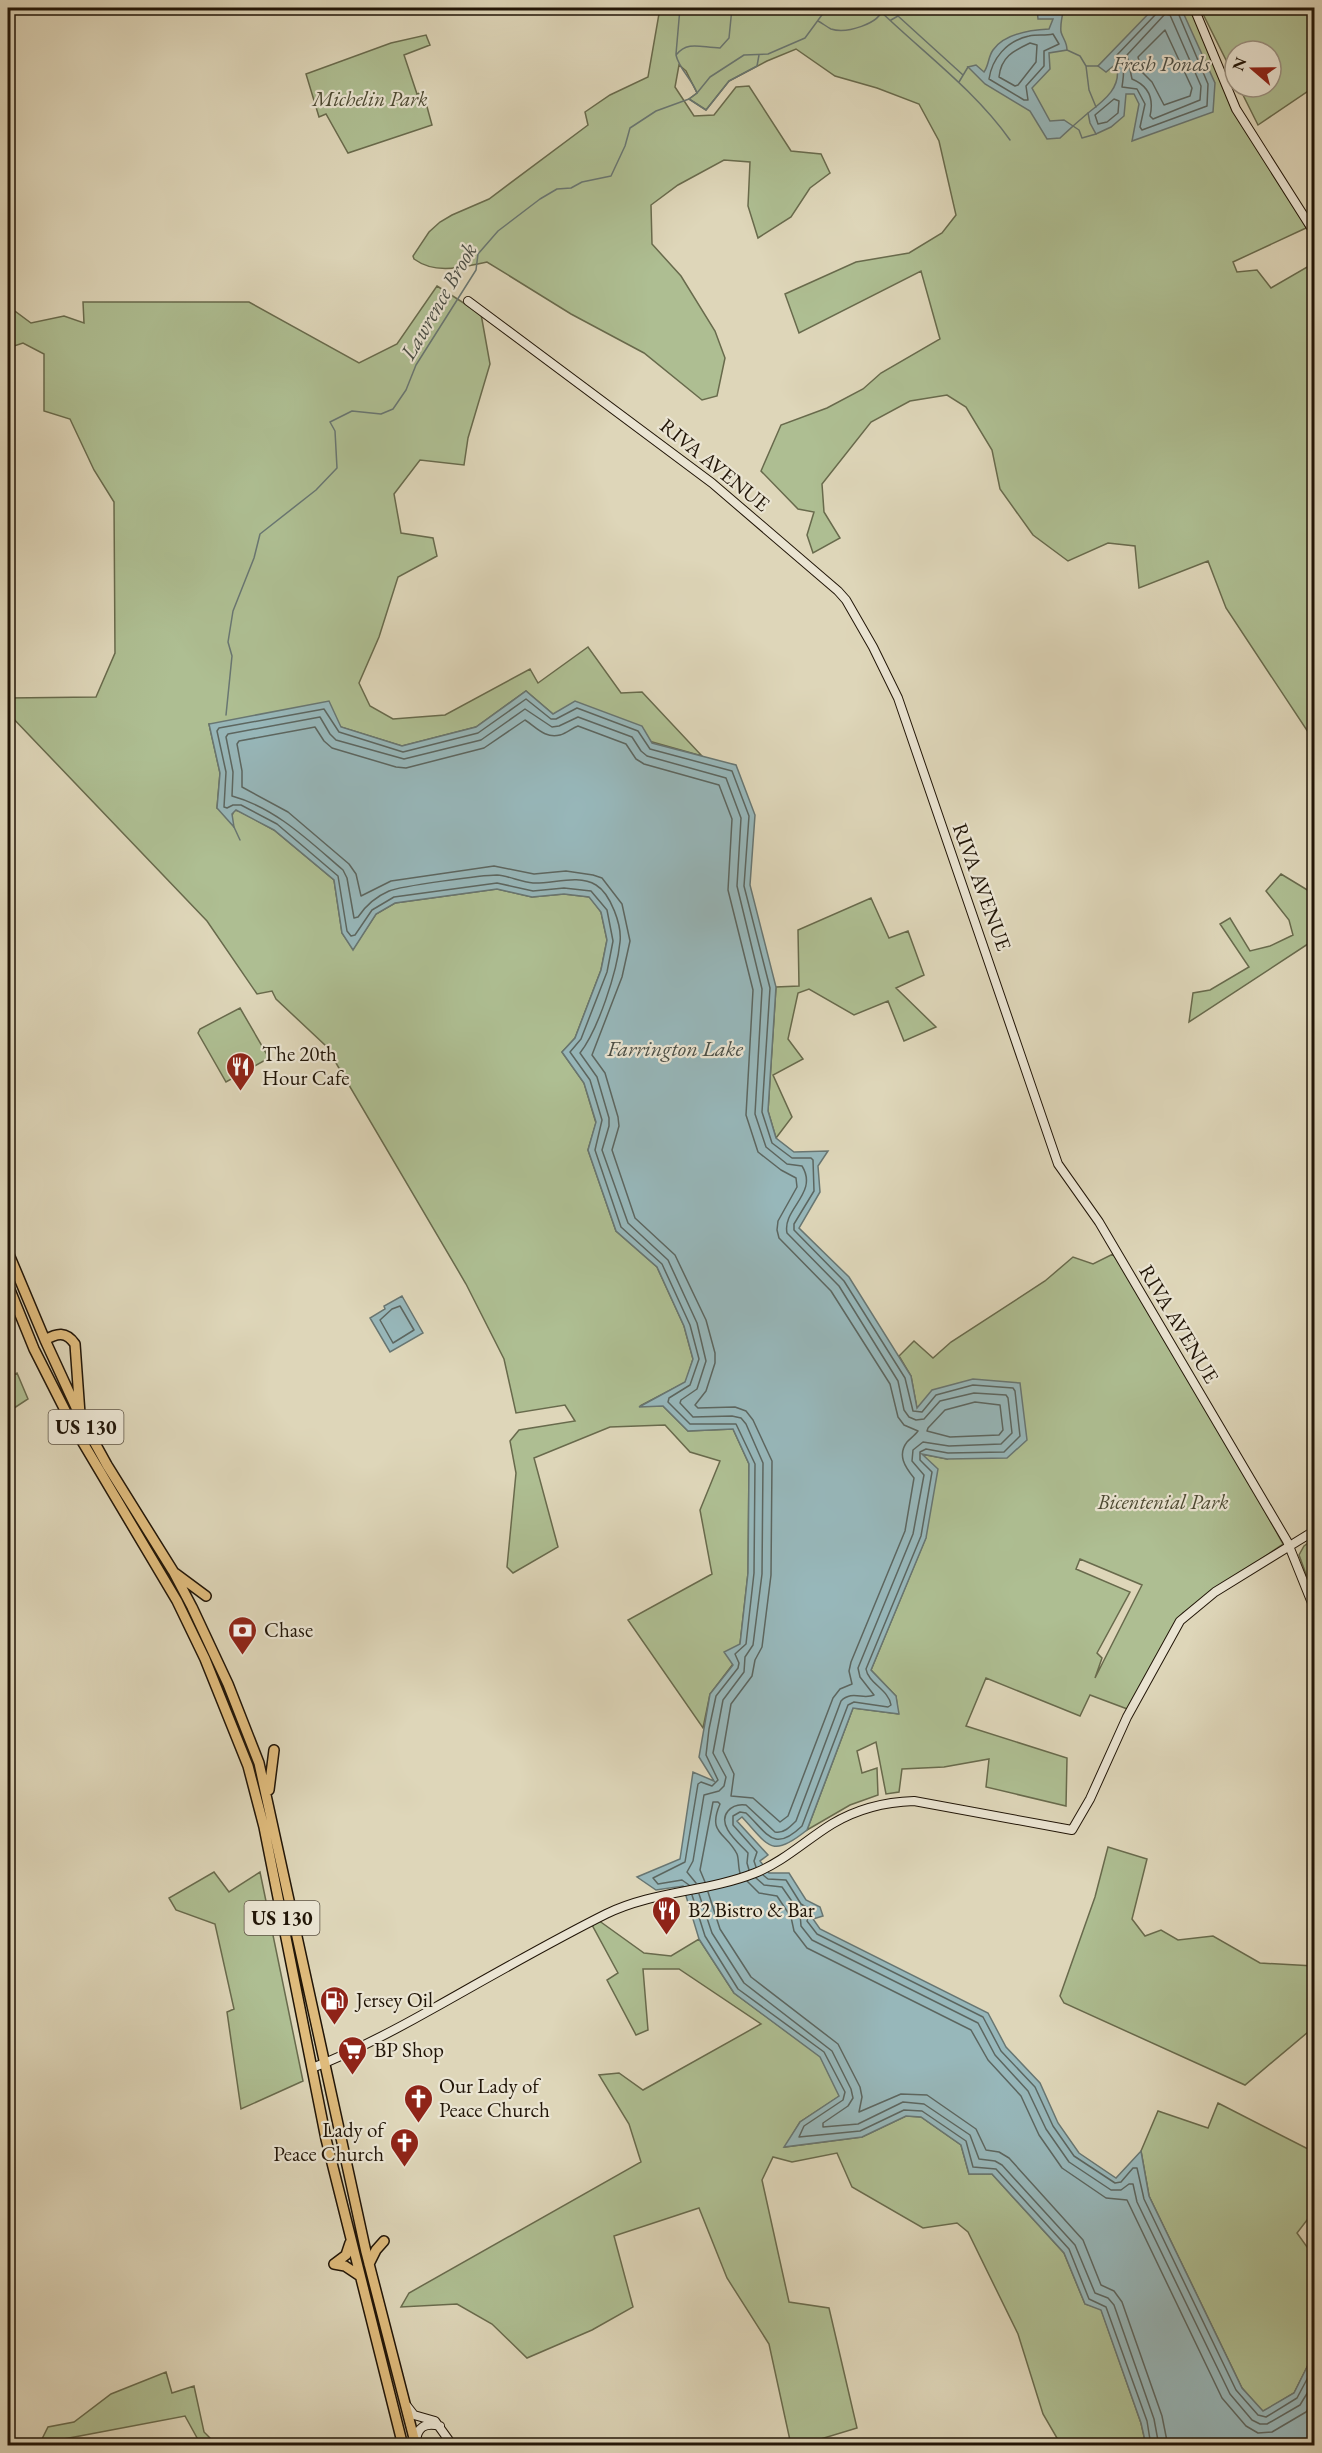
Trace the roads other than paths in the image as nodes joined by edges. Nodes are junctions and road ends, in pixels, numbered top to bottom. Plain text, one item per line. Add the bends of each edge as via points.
1 (1194, 8) edge
2 (1314, 232) edge
3 (468, 301) dead end
4 (8, 1252) edge
5 (8, 1285) edge
6 (45, 1340) junction
7 (80, 1416) junction
8 (131, 1513) junction
9 (1314, 1531) edge
10 (1289, 1547) junction
11 (173, 1571) junction
12 (192, 1607) junction
13 (1314, 1608) edge
14 (274, 1750) dead end
15 (269, 1802) junction
16 (324, 2064) junction
17 (312, 2068) junction
18 (351, 2239) junction
19 (384, 2241) dead end
20 (369, 2264) junction
21 (360, 2276) junction
22 (406, 2404) junction
23 (441, 2427) junction
24 (416, 2444) edge
25 (403, 2445) edge
26 (453, 2445) edge

1 - 2 street via 1236,109
3 - 10 street, RIVA AVENUE via 712,483 846,600 898,698 1058,1164 1099,1222
4 - 6 highway, US 130
5 - 8 highway, US 130 via 34,1349 73,1426 101,1476
6 - 7 highway, US 130
6 - 7 highway via 61,1334 75,1344
7 - 8 highway, US 130
8 - 11 highway, US 130
8 - 17 highway, US 130 via 205,1659 248,1768 264,1827
9 - 10 street
10 - 13 street, RIVA AVENUE
10 - 16 street via 1215,1592 1180,1621 1127,1717 1072,1830 914,1801 871,1807 832,1824 757,1873 659,1895 608,1913
11 - 12 highway, US 130
11 - 12 highway via 206,1596 196,1598
12 - 15 highway, US 130 via 256,1753
14 - 15 highway
15 - 16 highway, US 130
16 - 17 street
16 - 20 highway, US 130
17 - 18 highway, US 130
18 - 21 highway, US 130
18 - 21 highway via 346,2255 334,2264
19 - 20 highway
20 - 22 highway, US 130
21 - 25 highway, US 130
22 - 23 street via 414,2415 432,2419
22 - 24 highway, US 130
23 - 24 street via 423,2426
23 - 26 street

